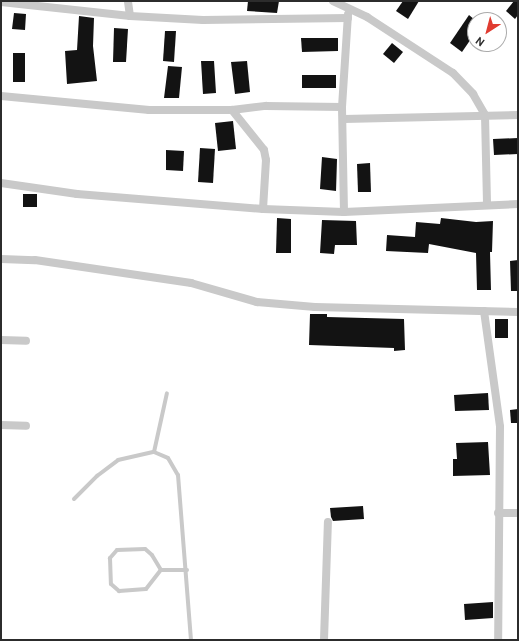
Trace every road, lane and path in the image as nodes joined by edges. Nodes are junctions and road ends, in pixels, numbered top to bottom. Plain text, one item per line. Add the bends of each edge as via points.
1 (128, 1) edge
2 (333, 1) edge
3 (1, 2) edge
4 (348, 9) junction
5 (130, 16) junction
6 (348, 18) junction
7 (1, 96) edge
8 (342, 107) junction
9 (232, 110) junction
10 (485, 115) junction
11 (518, 115) edge
12 (344, 119) junction
13 (1, 182) edge
14 (487, 204) junction
15 (518, 204) edge
16 (264, 209) junction
17 (344, 212) junction
18 (1, 259) edge
19 (484, 311) junction
20 (518, 312) edge
21 (1, 340) edge
22 (26, 341) dead end
23 (167, 393) dead end
24 (1, 425) edge
25 (26, 426) dead end
26 (154, 452) junction
27 (74, 499) dead end
28 (498, 513) junction
29 (518, 513) edge
30 (328, 522) dead end
31 (161, 570) junction
32 (187, 570) junction
33 (191, 640) edge
34 (324, 640) edge
35 (498, 640) edge

1 - 5 street
2 - 4 street
3 - 5 street
4 - 6 street
4 - 10 street via 367,17 453,73 473,94
5 - 6 street via 203,20
6 - 8 street
7 - 9 street via 149,110
8 - 9 street via 266,106
8 - 12 street
9 - 16 street via 264,150
10 - 11 street
10 - 12 street
10 - 14 street
12 - 17 street
13 - 16 street via 77,194
14 - 15 street
14 - 17 street
16 - 17 street
18 - 19 street via 35,260 191,283 257,302 315,307
19 - 20 street
19 - 28 street via 500,427
21 - 22 street
23 - 26 lane
24 - 25 street
26 - 27 lane via 118,460
26 - 32 lane via 168,458 178,475
28 - 29 street
28 - 35 street
30 - 34 street
31 - 31 lane via 145,549 117,550 110,558 111,584 119,591 146,589
31 - 32 lane
32 - 33 lane

